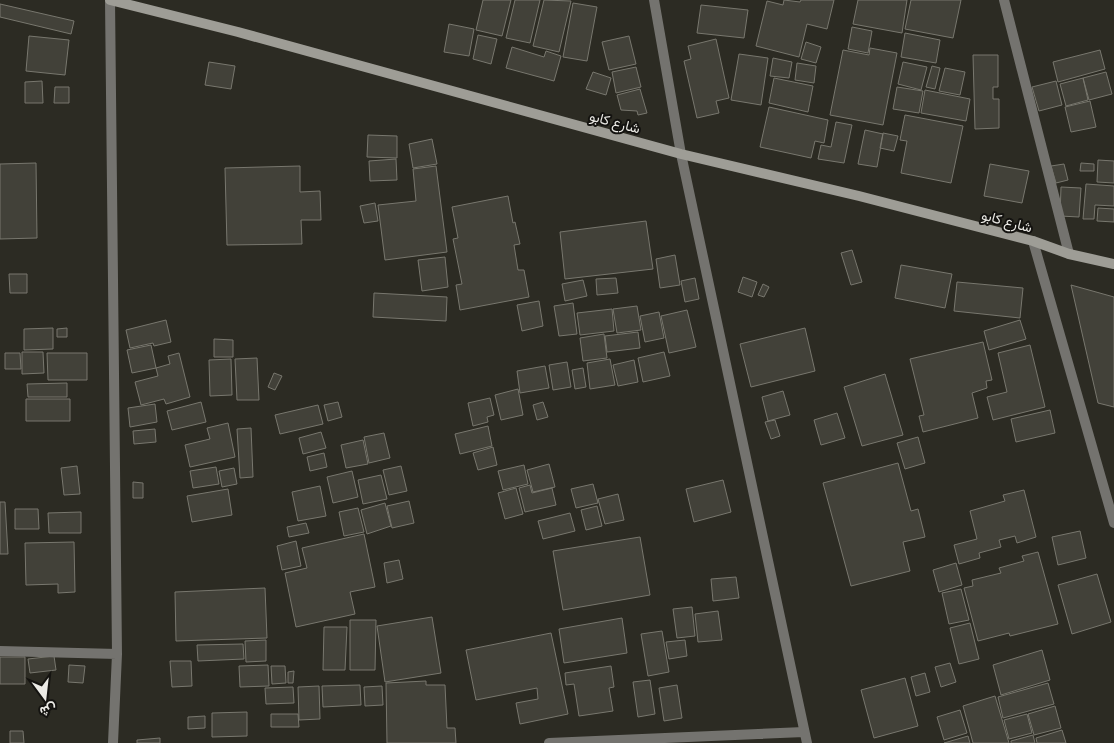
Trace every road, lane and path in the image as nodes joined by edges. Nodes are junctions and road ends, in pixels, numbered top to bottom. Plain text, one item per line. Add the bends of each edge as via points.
1 (110, 0) edge
2 (654, 0) edge
3 (1004, 0) edge
4 (681, 154) junction
5 (1033, 241) junction
6 (1068, 254) junction
7 (1114, 264) edge
8 (1114, 523) edge
9 (0, 651) edge
10 (117, 654) junction
11 (804, 732) junction
12 (113, 743) edge
13 (549, 743) edge
14 (807, 743) edge

1 - 4 street, شارع كابو
1 - 10 street
2 - 4 street
3 - 6 street
4 - 5 street, شارع كابو
4 - 11 street
5 - 6 street, شارع كابو
5 - 8 street
6 - 7 street, شارع كابو
9 - 10 street
10 - 12 street
11 - 13 street
11 - 14 street

